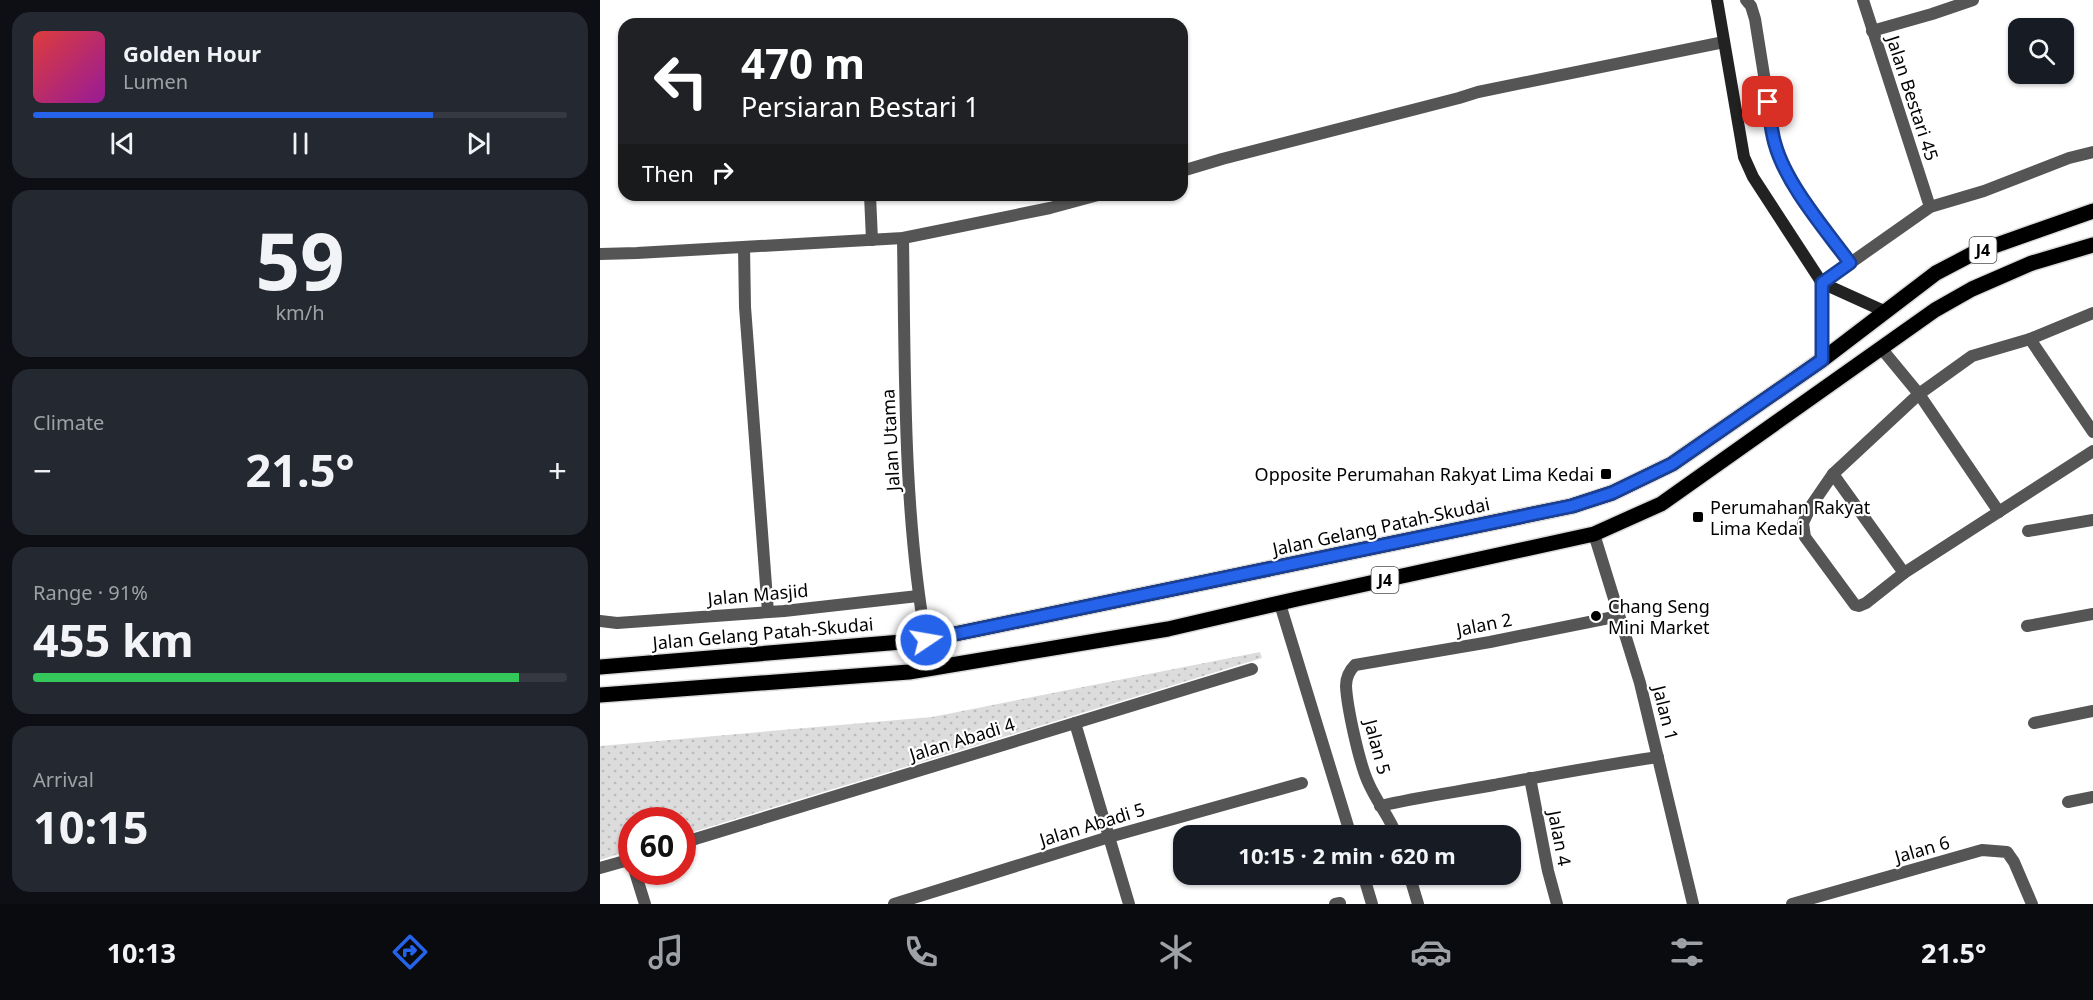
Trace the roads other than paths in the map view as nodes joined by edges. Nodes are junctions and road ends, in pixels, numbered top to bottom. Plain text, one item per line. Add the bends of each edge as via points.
1 (1718, 0) edge
2 (1746, 0) edge
3 (1863, 0) edge
4 (1973, 0) edge
5 (1872, 31) junction
6 (1724, 42) junction
7 (2093, 152) edge
8 (1188, 169) edge
9 (870, 201) edge
10 (1076, 201) edge
11 (1930, 207) junction
12 (2093, 211) edge
13 (903, 238) junction
14 (872, 240) junction
15 (2093, 245) edge
16 (744, 247) junction
17 (600, 254) edge
18 (1850, 263) junction
19 (1822, 283) junction
20 (1886, 312) junction
21 (2093, 312) edge
22 (2030, 339) junction
23 (1881, 348) junction
24 (1822, 360) junction
25 (1920, 394) junction
26 (2093, 432) edge
27 (2093, 451) edge
28 (1833, 474) junction
29 (1999, 512) junction
30 (2093, 520) edge
31 (2028, 531) dead end
32 (1594, 534) junction
33 (1904, 573) junction
34 (918, 596) junction
35 (1280, 604) junction
36 (768, 612) junction
37 (2093, 614) edge
38 (1619, 616) junction
39 (600, 621) edge
40 (2027, 626) dead end
41 (926, 640) junction
42 (1355, 665) joint
43 (600, 667) edge
44 (1251, 669) dead end
45 (600, 695) edge
46 (2093, 711) edge
47 (1075, 723) junction
48 (2034, 723) dead end
49 (1658, 757) junction
50 (1530, 778) junction
51 (1302, 783) dead end
52 (2093, 797) edge
53 (2068, 802) dead end
54 (1380, 806) junction
55 (1348, 825) edge
56 (1392, 825) edge
57 (1109, 837) junction
58 (696, 839) edge
59 (618, 863) edge
60 (600, 868) edge
61 (638, 885) edge
62 (1366, 885) edge
63 (1412, 885) edge
64 (645, 904) edge
65 (894, 904) edge
66 (1129, 904) edge
67 (1372, 904) edge
68 (1418, 904) edge
69 (1557, 904) edge
70 (1693, 904) edge
71 (1792, 904) edge
72 (2032, 904) edge

1 - 6 street
2 - 18 street via 1755,19 1775,144 1784,167
3 - 5 street, Jalan Bestari 45
4 - 5 street
5 - 11 street, Jalan Bestari 45
6 - 8 street via 1478,92
6 - 19 street via 1744,157
7 - 11 street
9 - 14 street
10 - 13 street
11 - 18 street
12 - 20 main road, Jalan Gelang Patah-Skudai / J4 via 1974,253 1936,273
13 - 14 street
13 - 34 street, Jalan Utama via 906,432
14 - 16 street
15 - 23 main road, J4 via 2032,263 1972,289
16 - 17 street
16 - 36 street
18 - 19 street
19 - 20 street
19 - 24 street
20 - 24 main road, Jalan Gelang Patah-Skudai / J4
21 - 22 street
22 - 25 street via 1972,356
22 - 26 street
23 - 25 street
23 - 32 main road, J4 via 1661,504
24 - 41 main road, Jalan Gelang Patah-Skudai / J4 via 1672,464 1612,493 1572,506
25 - 28 street
25 - 29 street
27 - 29 street
28 - 33 street
28 - 33 street via 1803,523 1805,537 1859,606
29 - 33 street
30 - 31 street
32 - 35 main road, J4
32 - 38 street, Jalan 1
34 - 36 street, Jalan Masjid
34 - 41 street, Jalan Utama
35 - 45 main road, J4 via 1168,629 909,672
35 - 55 street
36 - 39 street, Jalan Masjid
37 - 40 street
38 - 42 street, Jalan 2
38 - 49 street, Jalan 1
41 - 43 main road, Jalan Gelang Patah-Skudai / J4
42 - 54 street, Jalan 5 via 1348,672 1346,685 1367,781
44 - 47 street, Jalan Abadi 4
46 - 48 street
47 - 57 street
47 - 58 street, Jalan Abadi 4
49 - 50 street
49 - 70 street, Jalan 1
50 - 54 street
50 - 69 street, Jalan 4
51 - 57 street, Jalan Abadi 5
52 - 53 street
54 - 56 street, Jalan 5
57 - 65 street, Jalan Abadi 5
57 - 66 street
59 - 60 street
61 - 64 street
62 - 67 street
63 - 68 street
71 - 72 street, Jalan 6 via 1982,850 2007,852

